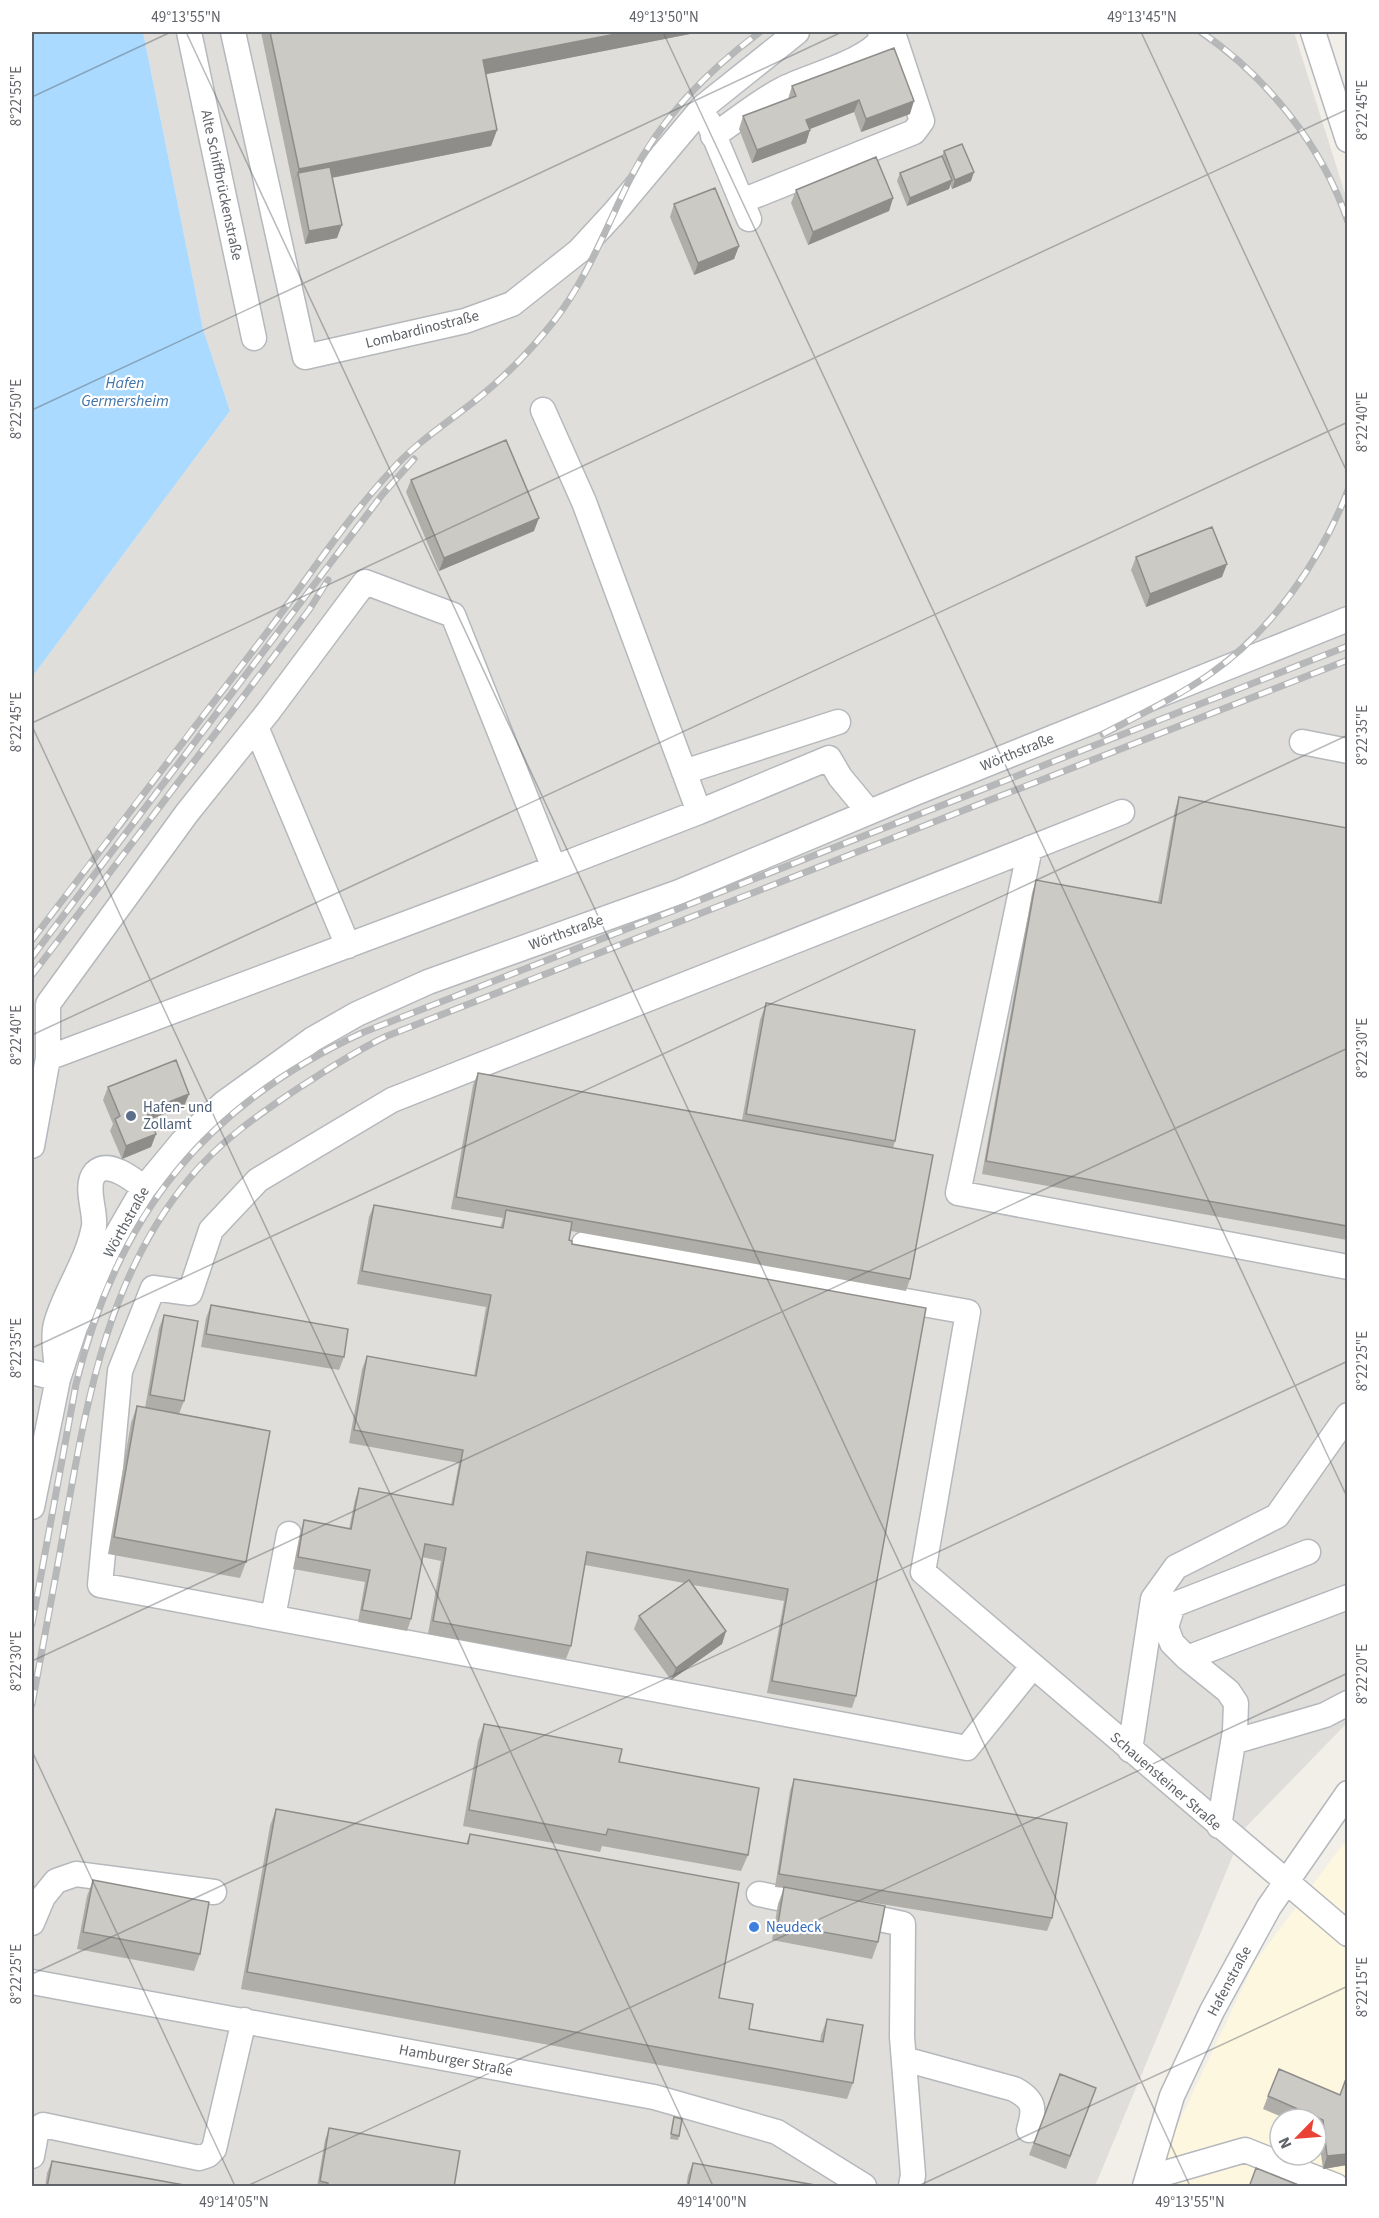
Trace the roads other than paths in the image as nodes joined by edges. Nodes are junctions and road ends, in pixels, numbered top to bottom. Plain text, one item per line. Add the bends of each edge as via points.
1 (189, 32) edge
2 (233, 32) edge
3 (797, 32) edge
4 (1313, 32) edge
5 (881, 35) edge
6 (703, 107) junction
7 (713, 136) junction
8 (1347, 140) edge
9 (254, 338) dead end
10 (543, 410) dead end
11 (1347, 619) edge
12 (256, 727) junction
13 (1302, 742) dead end
14 (1347, 751) edge
15 (829, 758) junction
16 (684, 772) junction
17 (699, 812) junction
18 (869, 812) junction
19 (1122, 812) dead end
20 (1030, 848) junction
21 (554, 868) junction
22 (348, 946) junction
23 (48, 1058) junction
24 (32, 1146) edge
25 (144, 1188) junction
26 (584, 1244) edge
27 (1347, 1267) edge
28 (32, 1372) edge
29 (58, 1379) junction
30 (1347, 1415) edge
31 (32, 1508) edge
32 (289, 1534) dead end
33 (1308, 1552) dead end
34 (1347, 1597) edge
35 (273, 1617) junction
36 (1187, 1658) junction
37 (1040, 1673) junction
38 (1347, 1703) edge
39 (1233, 1742) junction
40 (1130, 1750) junction
41 (1347, 1794) edge
42 (1219, 1826) junction
43 (1286, 1882) junction
44 (214, 1892) dead end
45 (759, 1894) dead end
46 (32, 1923) edge
47 (1345, 1927) edge
48 (32, 1982) edge
49 (244, 2020) junction
50 (904, 2059) junction
51 (1029, 2130) dead end
52 (32, 2156) edge
53 (830, 2177) edge
54 (1146, 2182) edge
55 (864, 2187) edge
56 (911, 2187) edge
57 (1336, 2187) edge

1 - 9 street, Alte Schiffbrückenstraße
2 - 6 street, Lombardinostraße via 305,357 465,321 512,304 579,251
3 - 6 street, Lombardinostraße
4 - 8 street
5 - 7 street via 872,48 834,69 783,89
5 - 7 street via 895,39 922,121 914,132 746,210
6 - 7 street
10 - 16 street via 584,502
11 - 18 street, Wörthstraße
12 - 21 street via 365,582 453,615
12 - 22 street
12 - 23 street via 186,813 48,1004
13 - 14 street
15 - 16 street via 838,722
15 - 17 street
15 - 18 street
16 - 17 street
17 - 21 street
18 - 25 street, Wörthstraße via 679,892 428,982 357,1014 314,1039 224,1103 183,1141
19 - 20 street
20 - 27 street via 958,1194
20 - 35 street via 392,1100 258,1180 211,1230 190,1293 153,1288 120,1371 100,1585
21 - 22 street
22 - 23 street
23 - 24 street
25 - 29 street, Wörthstraße via 93,1283
25 - 29 street via 112,1169 96,1172 91,1182 95,1217 92,1238 55,1326
26 - 37 street, Schauensteiner Straße via 968,1312 923,1572
28 - 29 street
29 - 31 street, Wörthstraße
30 - 40 street via 1277,1516 1176,1568 1153,1599
32 - 35 street
33 - 36 street via 1173,1605 1166,1627 1172,1643
34 - 36 street
35 - 37 street via 967,1748
36 - 39 street via 1228,1691 1236,1703
37 - 40 street, Schauensteiner Straße
38 - 39 street via 1325,1715
39 - 42 street
40 - 42 street, Schauensteiner Straße
41 - 43 street, Hafenstraße
42 - 43 street, Schauensteiner Straße
43 - 47 street, Schauensteiner Straße
43 - 54 street, Hafenstraße via 1212,2011 1172,2096
44 - 46 street via 76,1874 56,1881 43,1897
45 - 50 street via 903,1924
48 - 49 street, Hamburger Straße
49 - 52 street via 214,2149 208,2155 199,2158 42,2125 37,2129
49 - 53 street, Hamburger Straße via 654,2097 777,2132
50 - 51 street via 1025,2095 1032,2104
50 - 56 street
53 - 55 street, Hamburger Straße
54 - 57 street via 1245,2150

